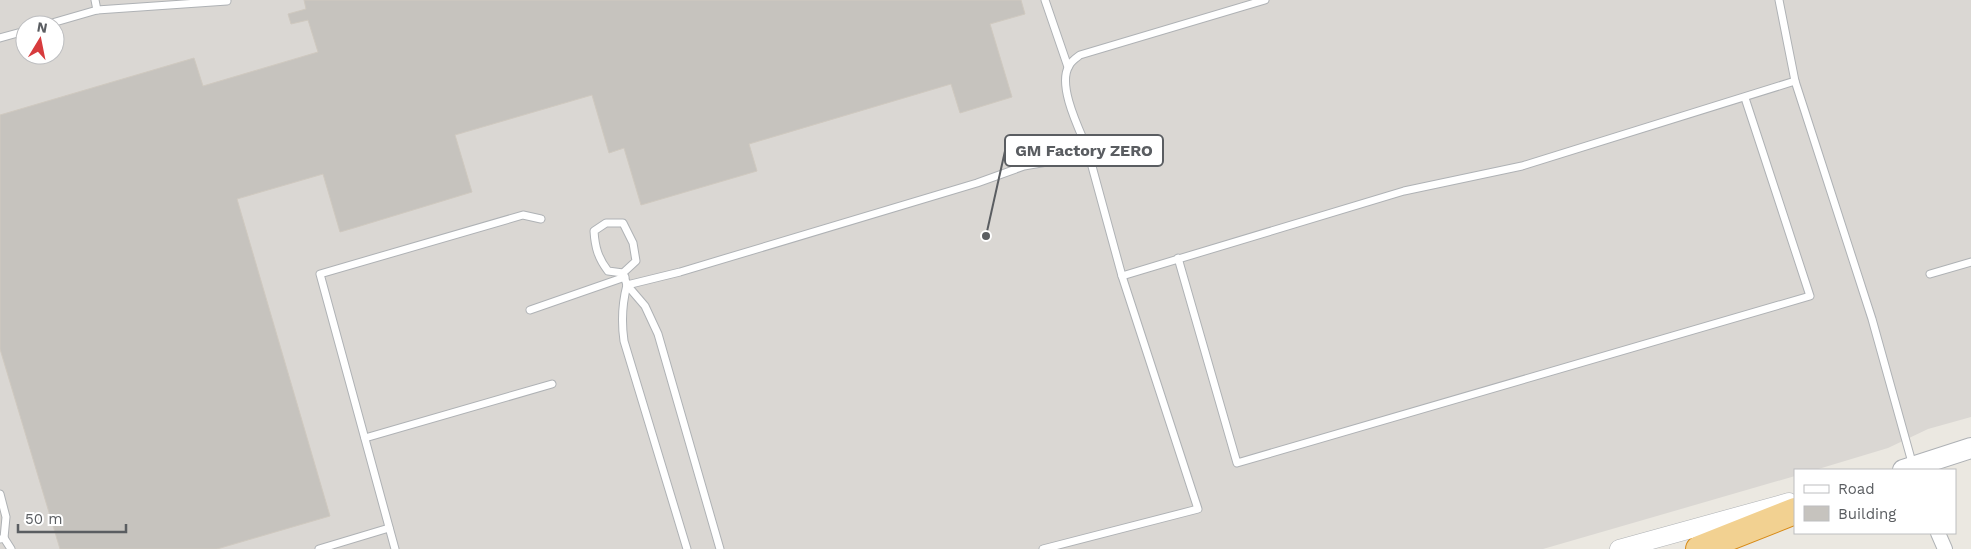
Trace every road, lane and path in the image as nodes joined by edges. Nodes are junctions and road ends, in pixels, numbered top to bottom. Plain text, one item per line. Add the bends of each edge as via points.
1 (94, 0) edge
2 (1045, 0) edge
3 (1265, 0) edge
4 (1779, 0) edge
5 (227, 1) edge
6 (97, 10) junction
7 (65, 19) edge
8 (15, 34) edge
9 (0, 38) edge
10 (1068, 66) junction
11 (1795, 81) junction
12 (1745, 98) junction
13 (1087, 148) junction
14 (541, 219) dead end
15 (1178, 258) junction
16 (1971, 262) edge
17 (1930, 274) dead end
18 (1122, 276) junction
19 (625, 278) junction
20 (530, 310) dead end
21 (552, 384) dead end
22 (365, 438) junction
23 (1971, 448) edge
24 (1910, 469) edge
25 (0, 494) edge
26 (1794, 500) edge
27 (1794, 511) edge
28 (390, 528) junction
29 (2, 538) edge
30 (11, 549) edge
31 (319, 549) edge
32 (395, 549) edge
33 (687, 549) edge
34 (720, 549) edge
35 (1043, 549) edge
36 (1619, 549) edge
37 (1699, 549) edge

1 - 6 lane
2 - 10 lane
3 - 10 lane via 1080,55
4 - 11 lane
5 - 6 lane
6 - 7 lane
8 - 9 lane
10 - 13 lane via 1065,87
11 - 12 lane
11 - 24 lane via 1872,319
12 - 15 lane via 1522,166 1404,191
12 - 15 lane via 1810,296 1238,463
13 - 18 lane
13 - 19 lane via 680,272
14 - 22 lane via 522,215 320,274
15 - 18 lane
16 - 17 lane
18 - 35 lane via 1198,509
19 - 19 lane via 636,261 633,243 623,223 606,223 594,231 600,261 608,271
19 - 20 lane
19 - 33 lane via 621,322 624,340
19 - 34 lane via 645,306 658,334
21 - 22 lane
22 - 28 lane
23 - 24 main road
25 - 29 lane via 6,517
26 - 36 street
27 - 37 highway
28 - 31 lane
28 - 32 lane
29 - 30 lane

